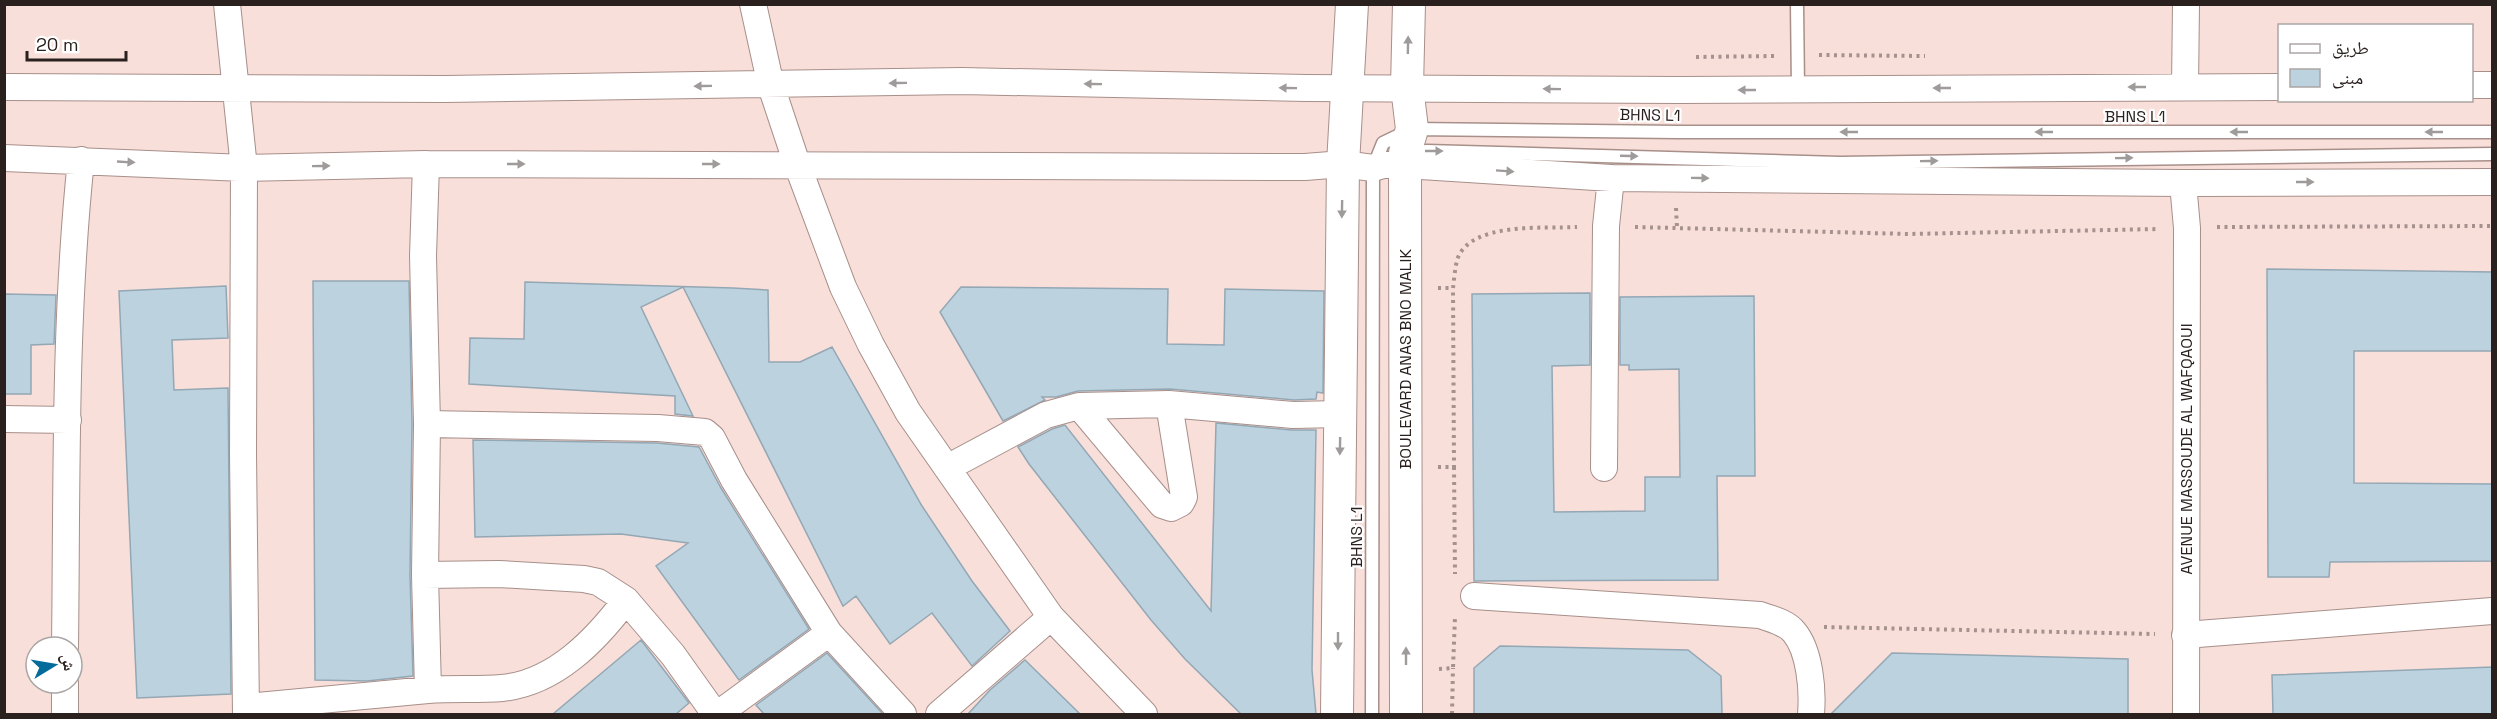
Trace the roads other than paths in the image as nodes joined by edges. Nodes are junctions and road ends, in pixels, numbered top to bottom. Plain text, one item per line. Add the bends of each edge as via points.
1 (227, 4) edge
2 (753, 4) edge
3 (1353, 4) edge
4 (1409, 4) edge
5 (1797, 4) edge
6 (2187, 4) edge
7 (2473, 85) edge
8 (2493, 85) edge
9 (771, 86) junction
10 (4, 87) edge
11 (1346, 87) junction
12 (1407, 87) junction
13 (2186, 87) junction
14 (2278, 87) edge
15 (236, 88) junction
16 (1798, 89) junction
17 (2493, 132) edge
18 (2493, 154) edge
19 (1387, 157) junction
20 (4, 158) edge
21 (81, 160) junction
22 (426, 164) junction
23 (797, 164) junction
24 (244, 168) junction
25 (1611, 178) junction
26 (2493, 182) edge
27 (2183, 183) junction
28 (1169, 404) junction
29 (1079, 406) junction
30 (1340, 414) junction
31 (4, 419) edge
32 (68, 420) junction
33 (427, 424) junction
34 (947, 468) junction
35 (1604, 468) dead end
36 (425, 575) junction
37 (1474, 596) dead end
38 (626, 600) junction
39 (2493, 611) edge
40 (1051, 617) junction
41 (829, 633) junction
42 (65, 635) edge
43 (2185, 635) junction
44 (428, 690) junction
45 (64, 695) edge
46 (246, 711) edge
47 (65, 714) edge
48 (716, 714) edge
49 (903, 714) edge
50 (939, 714) edge
51 (1144, 714) edge
52 (1337, 714) edge
53 (1372, 714) edge
54 (1378, 714) edge
55 (1406, 714) edge
56 (1811, 714) edge
57 (2186, 714) edge

1 - 15 street
2 - 9 street
3 - 11 street, BOULEVARD ANAS BNO MALIK
12 -> 4 street, BOULEVARD ANAS BNO MALIK
5 - 16 lane
6 - 13 street
7 - 8 street
11 -> 9 street via 962,81
9 -> 15 street
9 - 23 street
10 - 15 street
11 - 12 street
11 - 19 street, BOULEVARD ANAS BNO MALIK
16 -> 12 street
12 - 19 street, BOULEVARD ANAS BNO MALIK
13 - 14 street
13 -> 16 street
15 - 24 street
17 -> 19 lane, BHNS L1 via 1677,132
19 -> 18 lane via 1427,151 1840,163
19 - 23 street via 1293,166
19 -> 25 street
19 -> 30 street, BOULEVARD ANAS BNO MALIK
19 - 53 lane, BHNS L1
19 - 54 lane, BHNS L1 via 1379,188
55 -> 19 street, BOULEVARD ANAS BNO MALIK via 1405,288
20 - 21 street
21 -> 24 street
21 - 32 street via 75,215
22 -> 23 street
24 -> 22 street
22 - 33 street via 423,256
23 - 34 street via 843,287 871,345 908,412
24 - 46 street
25 -> 27 street
25 - 35 street via 1606,226
27 -> 26 street
27 - 43 street, AVENUE MASSOUDE AL WAFQAOUI via 2187,228
28 - 29 street
28 - 29 street via 1184,497 1171,508 1162,505
28 - 30 street via 1293,415
29 - 34 street via 1046,415
30 -> 52 street, BOULEVARD ANAS BNO MALIK
31 - 32 street
32 - 42 street
33 - 36 street
33 - 41 street via 705,432
34 - 40 street
36 - 38 street via 584,579 598,582
36 - 44 street
37 - 56 street via 1760,615 1794,632 1809,670
38 - 44 street via 574,656 542,678 502,688
38 - 48 street
39 - 43 street
40 - 50 street
40 - 51 street
41 - 48 street
41 - 49 street
43 - 57 street, AVENUE MASSOUDE AL WAFQAOUI
44 - 46 street
45 - 47 street

